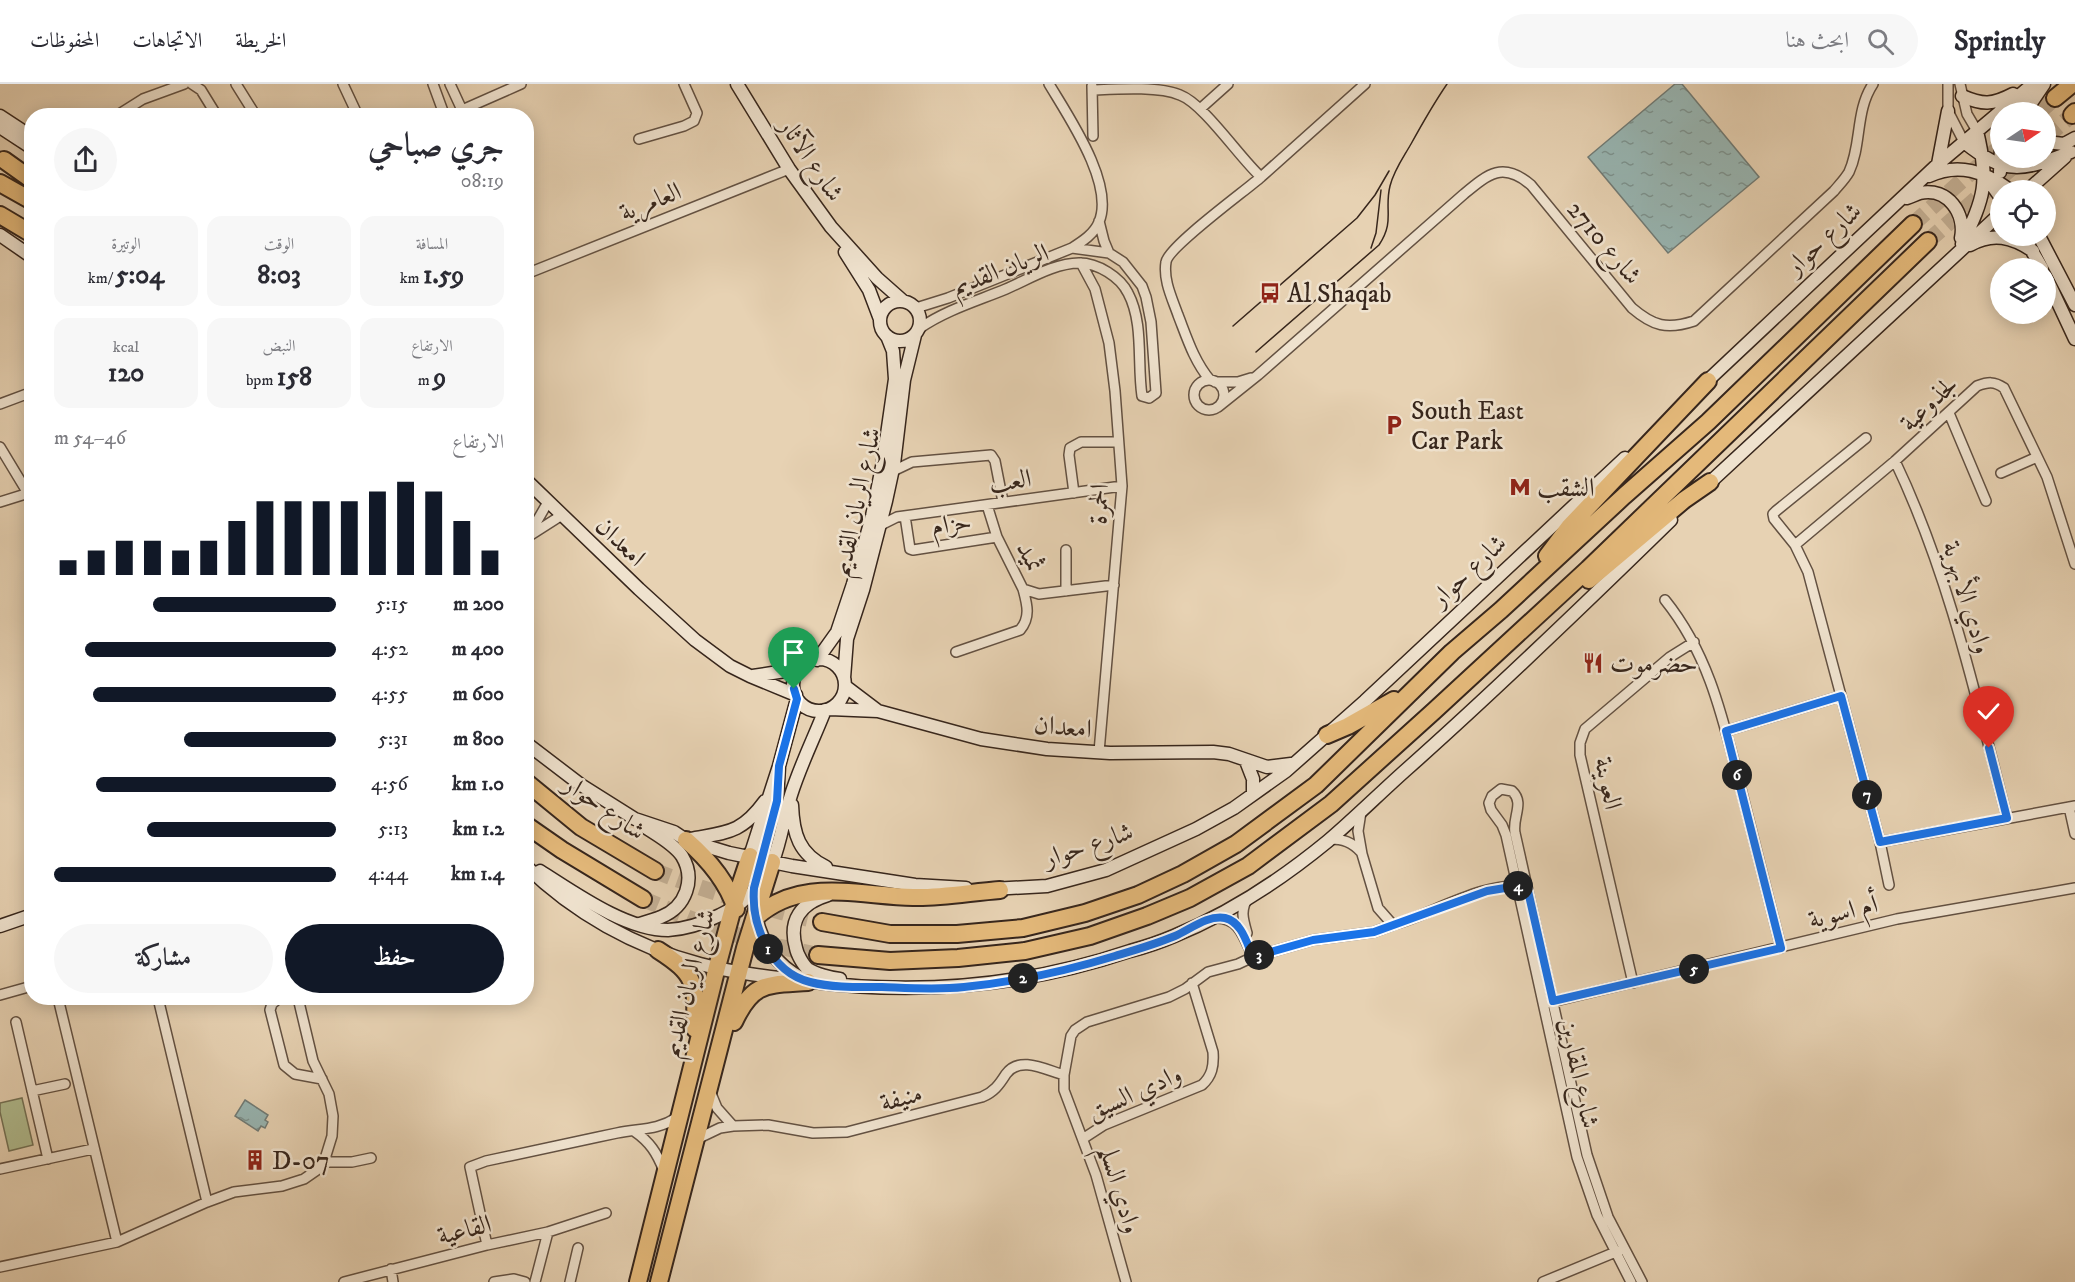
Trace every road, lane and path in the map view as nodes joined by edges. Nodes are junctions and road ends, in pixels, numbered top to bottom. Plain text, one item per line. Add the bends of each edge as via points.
1 (184, 84) edge
2 (192, 84) edge
3 (236, 84) edge
4 (343, 84) edge
5 (433, 84) edge
6 (450, 84) edge
7 (521, 84) edge
8 (684, 84) edge
9 (737, 84) edge
10 (1048, 84) edge
11 (1228, 84) edge
12 (1365, 84) edge
13 (1873, 84) edge
14 (1948, 84) edge
15 (2033, 84) edge
16 (2042, 84) edge
17 (2072, 84) edge
18 (1092, 87) edge
19 (1961, 90) edge
20 (2055, 98) tunnel mouth
21 (2024, 102) edge
22 (2031, 102) edge
23 (129, 108) edge
24 (212, 108) edge
25 (251, 108) edge
26 (354, 108) edge
27 (442, 108) edge
28 (461, 108) edge
29 (473, 108) edge
30 (1200, 109) junction
31 (1948, 111) junction
32 (0, 116) edge
33 (0, 128) edge
34 (1977, 130) junction
35 (24, 132) edge
36 (1093, 136) dead end
37 (2075, 138) edge
38 (639, 139) dead end
39 (1964, 142) junction
40 (24, 143) edge
41 (2056, 143) edge
42 (2073, 150) edge
43 (1990, 151) edge
44 (1983, 158) junction
45 (2056, 158) edge
46 (2, 159) edge
47 (1990, 161) edge
48 (1938, 164) junction
49 (789, 169) junction
50 (24, 170) edge
51 (24, 174) edge
52 (1985, 175) junction
53 (1261, 177) junction
54 (1923, 179) junction
55 (1993, 180) edge
56 (2039, 180) edge
57 (2050, 180) edge
58 (1990, 182) edge
59 (0, 183) edge
60 (24, 196) edge
61 (1901, 201) junction
62 (0, 215) edge
63 (1099, 220) junction
64 (1990, 223) edge
65 (1913, 224) tunnel mouth
66 (831, 227) junction
67 (24, 229) edge
68 (3, 239) edge
69 (1928, 241) tunnel mouth
70 (2030, 246) edge
71 (2044, 246) edge
72 (1072, 248) junction
73 (1958, 251) junction
74 (2033, 251) junction
75 (24, 252) edge
76 (1109, 253) junction
77 (2037, 258) edge
78 (1081, 263) junction
79 (534, 271) edge
80 (2056, 298) edge
81 (903, 301) junction
82 (2075, 305) edge
83 (916, 308) junction
84 (880, 319) junction
85 (917, 332) junction
86 (887, 336) junction
87 (2075, 339) edge
88 (1195, 359) junction
89 (1258, 375) junction
90 (1213, 381) junction
91 (1708, 381) junction
92 (1195, 389) junction
93 (24, 395) edge
94 (0, 404) edge
95 (1218, 407) junction
96 (1949, 413) junction
97 (1866, 438) dead end
98 (1118, 442) junction
99 (896, 446) junction
100 (0, 447) edge
101 (2037, 457) junction
102 (1895, 461) junction
103 (912, 462) junction
104 (892, 471) junction
105 (2001, 473) dead end
106 (1710, 482) junction
107 (24, 484) edge
108 (1122, 486) junction
109 (534, 487) edge
110 (1074, 493) junction
111 (534, 496) edge
112 (24, 497) edge
113 (886, 501) junction
114 (1986, 501) dead end
115 (0, 502) edge
116 (548, 502) junction
117 (1002, 502) junction
118 (987, 505) junction
119 (562, 516) junction
120 (905, 516) junction
121 (881, 525) junction
122 (534, 526) edge
123 (534, 534) edge
124 (997, 537) junction
125 (1795, 545) junction
126 (1066, 550) dead end
127 (2075, 564) edge
128 (1114, 585) junction
129 (1023, 589) junction
130 (1066, 591) junction
131 (1518, 594) junction
132 (1665, 600) dead end
133 (1536, 616) junction
134 (1694, 642) junction
135 (956, 652) dead end
136 (817, 660) junction
137 (802, 666) junction
138 (750, 676) junction
139 (844, 682) junction
140 (1416, 688) junction
141 (1841, 696) junction
142 (796, 697) junction
143 (828, 710) junction
144 (878, 711) junction
145 (1726, 731) junction
146 (1327, 735) junction
147 (534, 749) edge
148 (1099, 752) junction
149 (1246, 761) junction
150 (1292, 764) junction
151 (779, 766) junction
152 (534, 789) edge
153 (770, 793) junction
154 (791, 793) junction
155 (1253, 793) junction
156 (2072, 807) edge
157 (1361, 812) junction
158 (2007, 818) junction
159 (635, 819) junction
160 (534, 831) edge
161 (2075, 834) edge
162 (1330, 839) junction
163 (686, 840) junction
164 (1880, 842) junction
165 (1362, 854) junction
166 (761, 859) junction
167 (534, 869) edge
168 (655, 871) tunnel mouth
169 (534, 872) edge
170 (841, 873) junction
171 (1889, 885) dead end
172 (1517, 886) junction
173 (2075, 888) edge
174 (1000, 890) junction
175 (841, 891) junction
176 (1528, 891) junction
177 (754, 892) junction
178 (1250, 896) junction
179 (643, 899) tunnel mouth
180 (735, 907) junction
181 (756, 917) junction
182 (24, 918) edge
183 (1209, 919) junction
184 (822, 922) tunnel mouth
185 (638, 924) junction
186 (1393, 925) junction
187 (0, 926) edge
188 (742, 931) junction
189 (1247, 944) junction
190 (745, 948) junction
191 (1781, 948) junction
192 (658, 950) junction
193 (818, 955) tunnel mouth
194 (1253, 957) junction
195 (717, 967) junction
196 (739, 972) junction
197 (808, 982) junction
198 (1192, 983) junction
199 (1633, 983) junction
200 (24, 988) edge
201 (890, 988) junction
202 (0, 995) edge
203 (1548, 1003) junction
204 (60, 1005) edge
205 (160, 1005) edge
206 (272, 1005) edge
207 (300, 1005) edge
208 (16, 1022) dead end
209 (694, 1059) junction
210 (716, 1064) junction
211 (1064, 1075) junction
212 (322, 1079) junction
213 (65, 1084) dead end
214 (709, 1087) junction
215 (32, 1091) junction
216 (679, 1116) junction
217 (733, 1126) junction
218 (634, 1131) junction
219 (1084, 1138) junction
220 (696, 1139) junction
221 (93, 1149) junction
222 (371, 1158) dead end
223 (48, 1159) junction
224 (324, 1162) junction
225 (0, 1169) edge
226 (664, 1173) junction
227 (207, 1202) junction
228 (606, 1213) dead end
229 (548, 1232) junction
230 (117, 1242) junction
231 (487, 1245) junction
232 (578, 1248) dead end
233 (1619, 1251) junction
234 (0, 1267) edge
235 (391, 1269) junction
236 (344, 1282) edge
237 (393, 1282) edge
238 (494, 1282) edge
239 (525, 1282) edge
240 (535, 1282) edge
241 (570, 1282) edge
242 (638, 1282) edge
243 (659, 1282) edge
244 (1126, 1282) edge
245 (1543, 1282) edge
246 (1630, 1282) edge
247 (1642, 1282) edge

1 - 23 street
2 - 24 street via 201,90
3 - 25 street
4 - 26 street
5 - 27 street
6 - 28 street
7 - 29 street
8 - 38 street via 697,113 694,121
9 - 49 main road, شارع الآثار
10 - 63 street via 1094,166 1101,196
11 - 30 street
12 - 53 street
13 - 89 street, شارع 2710 via 1864,102 1848,173 1834,191 1694,321 1668,327 1642,316 1531,185 1504,171 1478,182
14 - 31 street
15 - 19 main road via 1985,104
15 - 34 main road, شارع حوار
16 - 21 main road
16 - 22 main road
17 - 20 highway
18 - 30 street via 1174,93
18 - 36 street
19 - 34 street via 1967,114
30 - 53 street
31 - 39 street
31 - 48 main road
32 - 35 main road
33 - 40 main road
34 - 39 main road, شارع حوار
34 - 43 main road
34 - 44 main road
37 - 41 main road
39 - 44 main road
39 - 48 main road, شارع حوار
39 - 52 main road
42 - 45 main road
42 - 56 main road
42 - 57 main road
44 - 47 main road
44 - 52 main road
46 - 50 main road
46 - 51 highway
48 - 54 main road, شارع حوار
49 - 66 main road, شارع الآثار
49 - 79 street, العامرية
52 - 54 main road via 1960,168
52 - 55 main road
52 - 58 main road
52 - 73 main road via 1981,201
53 - 88 street via 1166,259 1169,290
54 - 61 main road, شارع حوار
59 - 60 highway
61 - 73 main road via 1932,193 1952,203 1962,222
61 - 91 main road, شارع حوار
62 - 67 highway
63 - 72 street via 1085,240
63 - 76 street
64 - 73 main road
65 - 131 highway, شارع حوار via 1708,422
66 - 81 main road, شارع الآثار
66 - 84 main road, شارع الآثار via 869,290
68 - 75 main road
69 - 133 highway
70 - 74 main road
71 - 82 main road
72 - 76 street, الريان القديم
72 - 83 street, الريان القديم
73 - 74 main road via 1977,241 2003,237
73 - 106 main road
74 - 77 main road
76 - 78 street, الريان القديم via 1123,262 1146,297 1156,393 1149,398 1142,396 1136,319 1128,291 1107,271
78 - 85 street, الريان القديم via 1059,266 950,310
78 - 98 street, الحمرة via 1095,289 1109,343
80 - 87 main road
81 - 83 main road
81 - 84 main road via 885,307
83 - 85 main road via 921,317
84 - 86 main road
85 - 86 main road via 901,341
85 - 99 main road, شارع الريان القديم via 904,380
86 - 136 main road, شارع الريان القديم via 893,351 895,379 872,516 837,632
88 - 90 street
88 - 92 street
89 - 90 street, شارع 2710 via 1238,382
89 - 95 street, شارع 2710
90 - 92 street
90 - 95 street via 1224,397
91 - 131 highway via 1569,527
91 - 146 main road, شارع حوار
92 - 95 street via 1198,405 1208,410
93 - 94 street
96 - 101 street, لجذوعية via 1977,386 1996,383 2004,388
96 - 102 street, لجذوعية
96 - 114 street
97 - 125 street via 1773,514
98 - 108 street, الحمرة
98 - 110 street via 1081,442 1070,448
99 - 103 street
99 - 104 main road, شارع الريان القديم
100 - 107 street
101 - 105 street
101 - 127 street, لجذوعية
102 - 125 street, لجذوعية
102 - 158 street, وادي الأبهرية via 1917,506 1952,607
103 - 104 street
103 - 117 street via 991,455
104 - 113 main road, شارع الريان القديم
106 - 133 highway via 1578,590
106 - 157 main road
108 - 110 street, العب
108 - 128 street, الحمرة
109 - 116 main road, امعدان
110 - 117 street, العب
111 - 116 main road, امعدان
112 - 115 street
113 - 120 street via 890,509
113 - 121 main road, شارع الريان القديم
116 - 119 main road, امعدان
116 - 122 street
117 - 118 street, العب
118 - 120 street, العب
118 - 124 street, ثميد
119 - 123 street
119 - 138 main road, امعدان via 695,640
120 - 121 street, العب
120 - 124 street, حزام via 913,550
121 - 139 main road, شارع الريان القديم via 847,639
124 - 129 street, ثميد
125 - 141 street via 1808,572
126 - 130 street
128 - 130 street, ثميد
128 - 148 street, الحمرة
129 - 130 street, ثميد via 1039,594
129 - 135 street via 1028,616 1020,630
131 - 140 highway, شارع حوار
132 - 134 street
133 - 193 highway via 1331,804 1248,866 1190,898 1089,936 1026,951 890,961
134 - 145 street
134 - 199 street, العوينة via 1670,657 1586,729 1580,744
136 - 137 main road
136 - 139 main road via 836,665
137 - 138 main road
137 - 142 main road via 795,677
138 - 142 main road, امعدان
139 - 143 main road via 840,701
139 - 144 main road, امعدان
140 - 146 highway
140 - 184 highway, شارع حوار via 1316,784 1236,844 1138,895 1023,928 957,934 890,934
141 - 145 street
141 - 164 street
142 - 143 main road via 808,708
142 - 151 main road, شارع الريان القديم
143 - 144 main road, امعدان
143 - 154 main road, شارع الريان القديم
144 - 148 main road, امعدان via 981,739
145 - 191 street
146 - 150 main road, شارع حوار
147 - 159 main road
148 - 149 main road, امعدان via 1213,752
149 - 150 main road, امعدان via 1267,767
149 - 155 main road
150 - 155 main road, شارع حوار
151 - 153 main road, شارع الريان القديم
151 - 166 main road via 777,801
152 - 168 highway, شارع حوار via 581,827
153 - 163 main road via 760,808 735,830
153 - 166 main road, شارع الريان القديم
154 - 166 main road, شارع الريان القديم
154 - 170 main road via 796,835 802,847 813,861
155 - 174 main road, شارع حوار via 1196,829 1106,870 1047,886
156 - 158 street
156 - 161 street
157 - 162 main road
157 - 165 street via 1358,831
158 - 164 street
159 - 163 main road
159 - 185 main road via 681,855 689,879 679,905 662,917
160 - 179 highway
162 - 165 street via 1349,842
162 - 178 main road
163 - 166 main road
163 - 180 highway via 725,883
164 - 171 street
165 - 186 street via 1378,908
166 - 170 main road
166 - 177 main road
166 - 180 highway, شارع الريان القديم
166 - 181 highway, شارع الريان القديم
167 - 185 main road
169 - 192 main road via 591,917
170 - 174 main road, شارع حوار via 915,885
172 - 176 street
172 - 176 street, شارع المقارين via 1506,835 1490,807 1491,796 1501,789 1512,791 1518,800 1514,827
172 - 186 street, وادي السلم via 1473,895
172 - 203 street, شارع المقارين
173 - 191 street, أم اسوية via 1897,919
174 - 175 highway via 914,897
175 - 181 highway via 817,890 794,896 766,908
175 - 201 main road via 819,898 798,914 792,934 797,952 807,968 832,978
176 - 203 street, شارع المقارين
177 - 180 main road
177 - 181 main road
178 - 183 main road
178 - 189 street via 1242,913
180 - 185 main road via 678,929
180 - 188 highway
180 - 195 highway, شارع الريان القديم
181 - 188 highway
181 - 190 highway, شارع الريان القديم
181 - 197 main road via 773,957
182 - 187 main road
183 - 189 street via 1231,920
183 - 201 main road via 1174,936 1064,971 963,987
186 - 194 street, وادي السلم via 1374,932 1313,940
188 - 190 highway
188 - 195 highway
189 - 194 street
190 - 196 highway, شارع الريان القديم
191 - 199 street, أم اسوية
192 - 195 main road
192 - 209 highway via 687,972 694,987
194 - 198 street, وادي السلم via 1208,972
195 - 196 main road
195 - 209 highway, شارع الريان القديم
196 - 197 main road
196 - 210 highway, شارع الريان القديم
197 - 201 main road
197 - 210 highway via 776,984 750,995
198 - 211 street, وادي السلم via 1169,998 1080,1025 1071,1036
198 - 219 street, وادي السيق via 1213,1052 1208,1080 1104,1125
199 - 203 street, أم اسوية
200 - 202 street
203 - 233 street, شارع المقارين via 1587,1155
204 - 221 street
205 - 227 street
206 - 212 street via 284,1065 295,1074
207 - 212 street via 313,1061
208 - 215 street
209 - 216 highway, شارع الريان القديم
210 - 214 highway, شارع الريان القديم
211 - 217 street, منيفة via 1018,1065 982,1097 847,1132
211 - 219 street, وادي السلم via 1066,1098
212 - 224 street via 333,1116
213 - 215 street
214 - 217 street via 717,1108
214 - 220 highway, شارع الريان القديم
215 - 223 street
216 - 218 street via 658,1128
216 - 226 highway, شارع الريان القديم
217 - 220 street, منيفة
218 - 226 street via 657,1153
218 - 231 street via 470,1167
219 - 244 street, وادي السلم
220 - 243 highway, شارع الريان القديم
221 - 223 street
221 - 230 street
222 - 224 street
223 - 225 street
224 - 227 street via 304,1179 234,1192
226 - 242 highway, شارع الريان القديم
227 - 230 street
228 - 229 street, القاعية
229 - 231 street, القاعية
229 - 240 street
230 - 234 street
231 - 235 street, القاعية
232 - 241 street
233 - 245 street
233 - 246 street, شارع المقارين
233 - 247 street, شارع المقارين
235 - 236 street, القاعية
235 - 237 street
238 - 239 street

